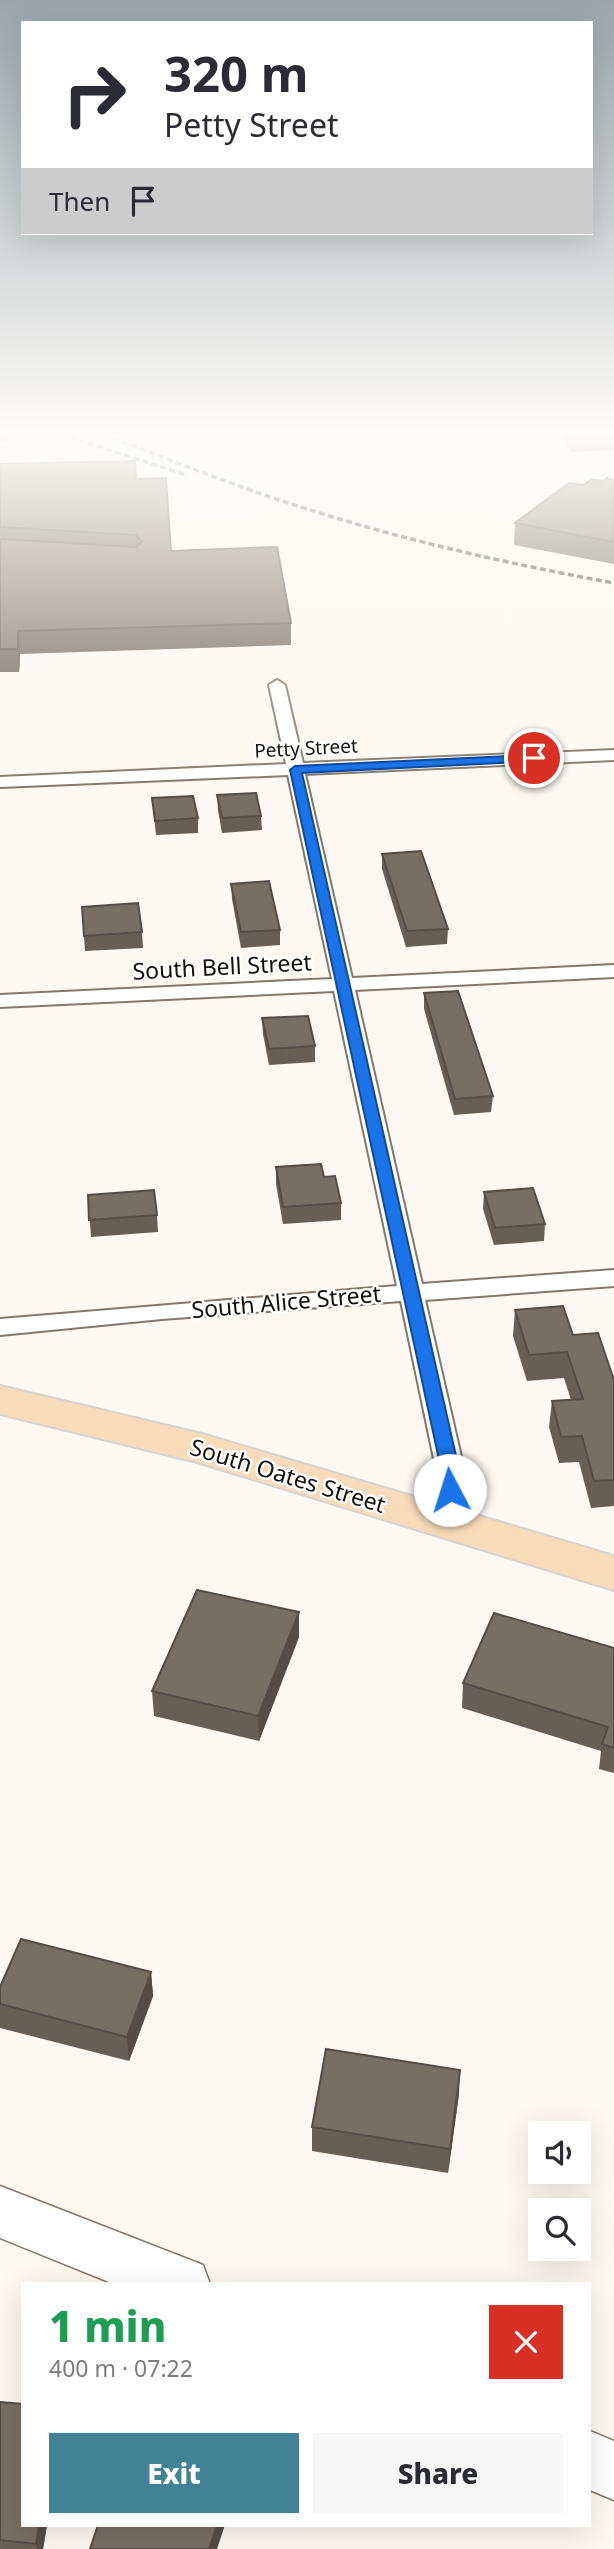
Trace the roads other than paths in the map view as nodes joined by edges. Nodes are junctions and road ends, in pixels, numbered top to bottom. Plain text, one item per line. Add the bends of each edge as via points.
1 (277, 685) dead end
2 (614, 755) edge
3 (295, 770) junction
4 (0, 782) edge
5 (614, 971) edge
6 (343, 985) junction
7 (0, 1000) edge
8 (614, 1278) edge
9 (412, 1291) junction
10 (0, 1327) edge
11 (0, 1400) edge
12 (446, 1522) junction
13 (614, 1573) edge
14 (0, 2212) edge
15 (178, 2282) edge
16 (591, 2460) edge
17 (614, 2471) edge

1 - 3 street
2 - 3 street, Petty Street
3 - 4 street, Petty Street
3 - 6 street
5 - 6 street, South Bell Street
6 - 7 street, South Bell Street
6 - 9 street
8 - 9 street, South Alice Street
9 - 10 street, South Alice Street
9 - 12 street via 452,1478
11 - 12 main road, South Oates Street via 202,1449
12 - 13 main road, South Oates Street
14 - 15 street
16 - 17 street

